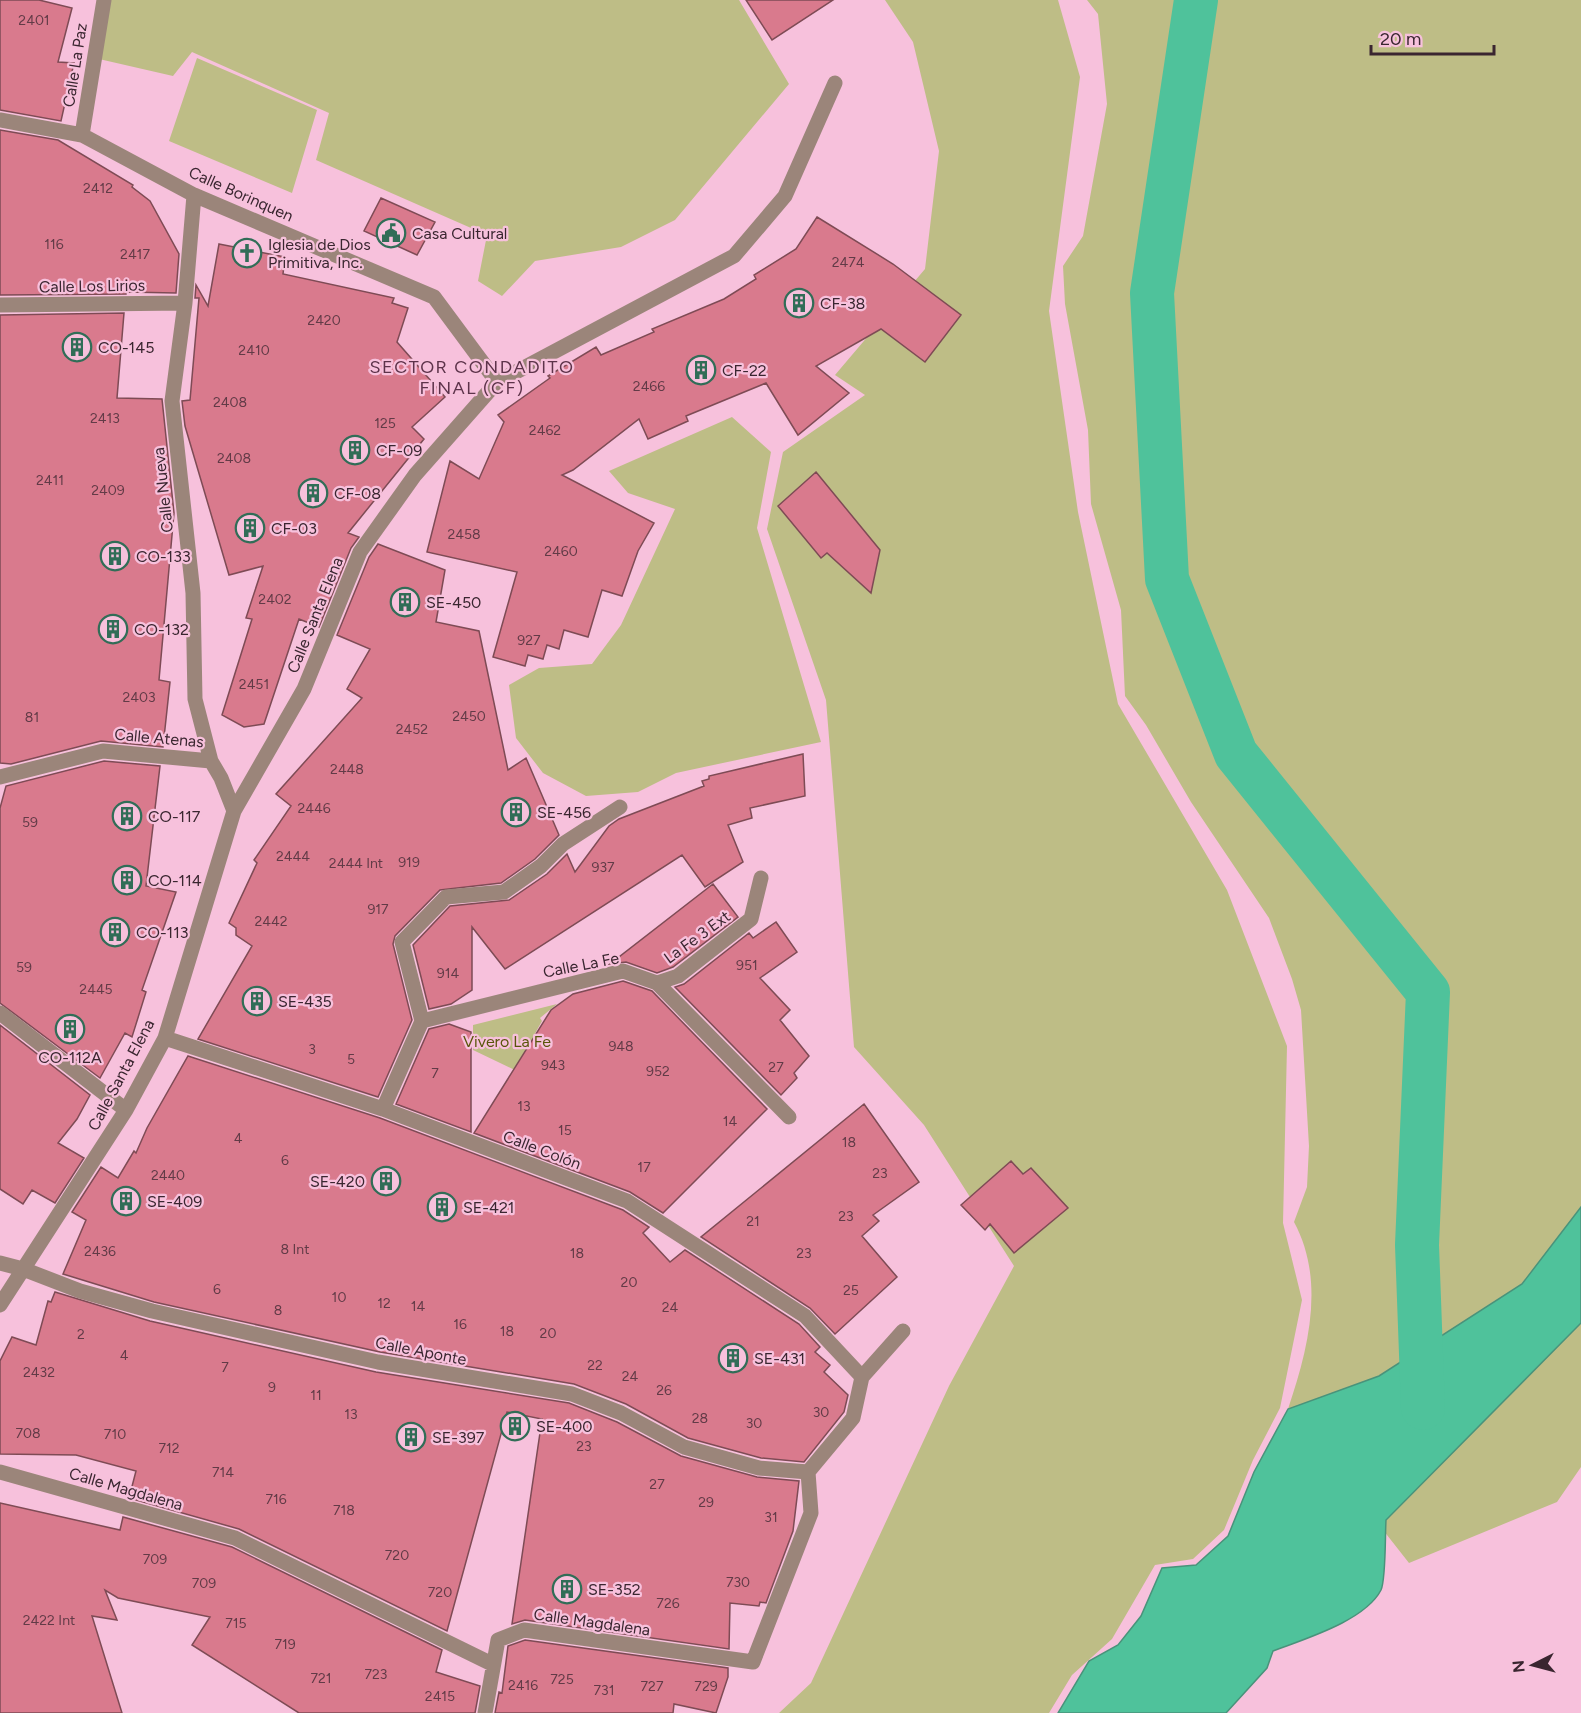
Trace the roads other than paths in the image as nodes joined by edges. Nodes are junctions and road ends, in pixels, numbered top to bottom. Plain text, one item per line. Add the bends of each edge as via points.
1 (104, 0) edge
2 (835, 83) dead end
3 (0, 120) edge
4 (82, 135) junction
5 (194, 195) junction
6 (185, 303) junction
7 (0, 305) edge
8 (497, 382) junction
9 (211, 761) junction
10 (0, 777) edge
11 (620, 807) dead end
12 (234, 811) junction
13 (761, 878) dead end
14 (657, 983) junction
15 (0, 1013) edge
16 (422, 1020) junction
17 (165, 1038) junction
18 (383, 1108) junction
19 (126, 1110) junction
20 (789, 1117) dead end
21 (0, 1263) edge
22 (23, 1269) junction
23 (0, 1305) edge
24 (903, 1331) dead end
25 (862, 1377) junction
26 (0, 1472) edge
27 (808, 1472) junction
28 (492, 1664) junction
29 (485, 1713) edge

1 - 4 street, Calle La Paz
2 - 8 street, Calle Santa Elena via 785,196 734,256
3 - 4 street, Calle Borinquen
4 - 5 street, Calle Borinquen
5 - 6 street, Calle Nueva
5 - 8 street, Calle Borinquen via 434,297
6 - 7 street, Calle Los Lirios
6 - 9 street, Calle Nueva via 172,401 193,593 195,699
8 - 12 street, Calle Santa Elena via 415,475 360,552 304,689
9 - 10 street, Calle Atenas via 103,750
9 - 12 street, Calle Nueva
11 - 16 street via 563,844 541,866 504,892 446,897 402,942
12 - 17 street, Calle Santa Elena
13 - 14 street, La Fe 3 Ext via 751,920 678,976
14 - 16 street, Calle La Fe via 623,971
14 - 20 street, Calle La Fe
15 - 19 street
16 - 18 street
17 - 18 street, Calle Colón
17 - 19 street, Calle Santa Elena
18 - 25 street, Calle Colón via 627,1202 805,1316
19 - 22 street, Calle Santa Elena
21 - 22 street, Calle Aponte
22 - 23 street, Calle Santa Elena
22 - 27 street, Calle Aponte via 80,1291 152,1311 378,1362 572,1394 621,1413 684,1447 759,1468
24 - 25 street
25 - 27 street via 853,1418
26 - 28 street, Calle Magdalena via 235,1538
27 - 28 street, Calle Magdalena via 811,1513 753,1662 524,1630 498,1640
28 - 29 street

